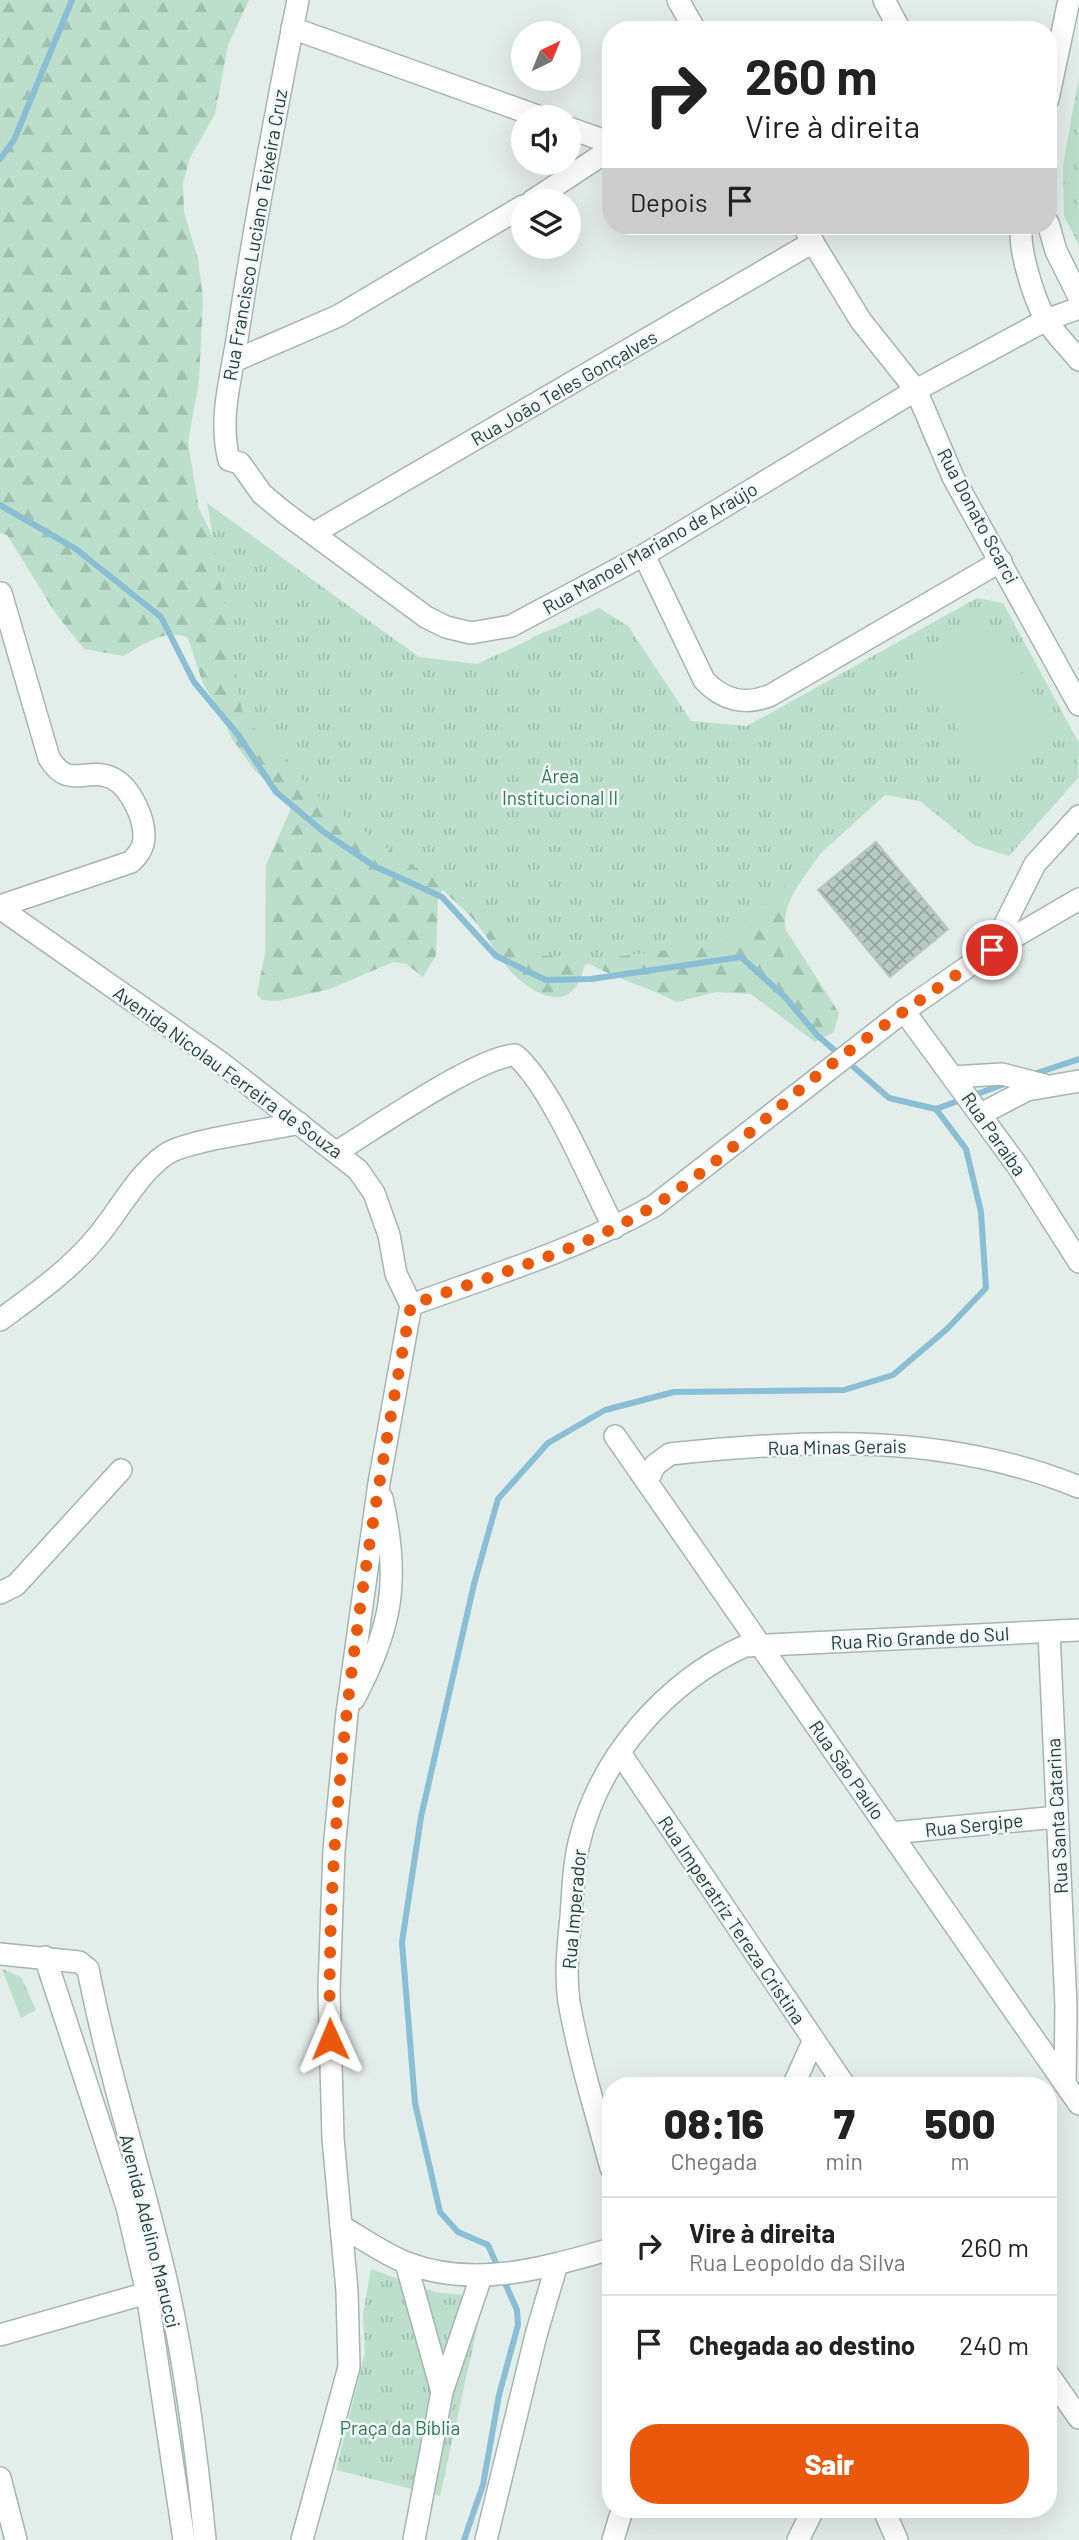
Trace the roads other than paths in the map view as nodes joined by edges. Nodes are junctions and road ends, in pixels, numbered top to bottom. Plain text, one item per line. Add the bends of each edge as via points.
1 (298, 0) edge
2 (678, 0) edge
3 (884, 0) edge
4 (1069, 0) edge
5 (690, 21) edge
6 (895, 21) edge
7 (292, 28) junction
8 (1057, 57) edge
9 (511, 107) edge
10 (581, 132) edge
11 (602, 140) edge
12 (602, 155) edge
13 (549, 189) edge
14 (511, 213) edge
15 (806, 235) edge
16 (809, 235) edge
17 (1020, 235) edge
18 (1051, 235) edge
19 (1079, 297) edge
20 (1079, 308) edge
21 (1046, 320) junction
22 (1079, 360) edge
23 (234, 361) junction
24 (916, 390) junction
25 (240, 463) joint
26 (314, 533) junction
27 (644, 555) junction
28 (1001, 561) junction
29 (1, 593) edge
30 (1079, 705) edge
31 (1079, 816) edge
32 (1079, 899) edge
33 (0, 907) edge
34 (992, 950) junction
35 (904, 1011) junction
36 (953, 1077) junction
37 (1079, 1081) edge
38 (1044, 1085) junction
39 (981, 1114) junction
40 (299, 1123) junction
41 (338, 1151) junction
42 (614, 1228) junction
43 (1079, 1262) edge
44 (411, 1305) junction
45 (0, 1320) edge
46 (615, 1436) dead end
47 (121, 1470) dead end
48 (647, 1482) junction
49 (379, 1483) junction
50 (1079, 1487) edge
51 (0, 1592) edge
52 (1079, 1630) edge
53 (1049, 1632) junction
54 (761, 1646) junction
55 (347, 1713) junction
56 (620, 1753) junction
57 (1057, 1817) junction
58 (891, 1833) junction
59 (0, 1954) edge
60 (46, 1958) junction
61 (99, 2022) junction
62 (71, 2031) junction
63 (813, 2042) junction
64 (797, 2077) edge
65 (838, 2077) edge
66 (1065, 2084) junction
67 (1079, 2104) edge
68 (602, 2132) edge
69 (341, 2226) junction
70 (602, 2252) edge
71 (406, 2263) junction
72 (557, 2264) junction
73 (481, 2277) junction
74 (148, 2293) junction
75 (0, 2334) edge
76 (1057, 2387) edge
77 (442, 2392) junction
78 (1079, 2418) edge
79 (0, 2478) edge
80 (620, 2518) edge
81 (809, 2518) edge
82 (887, 2518) edge
83 (16, 2540) edge
84 (184, 2540) edge
85 (205, 2540) edge
86 (302, 2540) edge
87 (414, 2540) edge
88 (486, 2540) edge
89 (613, 2540) edge
90 (798, 2540) edge
91 (897, 2540) edge

1 - 7 street, Rua Francisco Luciano Teixeira Cruz
2 - 5 street
3 - 6 street
4 - 8 street
7 - 9 street
7 - 23 street, Rua Francisco Luciano Teixeira Cruz via 258,195
10 - 11 street
12 - 13 street
14 - 23 street via 338,316
15 - 26 street, Rua João Teles Gonçalves
16 - 24 street, Rua Donato Scarci via 861,321
17 - 21 street
18 - 19 street
20 - 21 street, Rua Manoel Mariano de Araújo
21 - 22 street
21 - 24 street, Rua Manoel Mariano de Araújo
23 - 25 street, Rua Francisco Luciano Teixeira Cruz via 223,431 229,460
24 - 27 street, Rua Manoel Mariano de Araújo
24 - 28 street, Rua Donato Scarci via 953,477
25 - 26 street, Rua Manoel Mariano de Araújo via 262,494
26 - 27 street, Rua Manoel Mariano de Araújo via 426,617 471,633 511,626
27 - 28 street via 704,680 726,697 744,701 771,695
28 - 30 street, Rua Donato Scarci
29 - 33 street via 56,770 68,776 114,779 132,798 144,836 139,854 131,862
31 - 34 street via 1035,863
32 - 34 street
33 - 40 street, Avenida Nicolau Ferreira de Souza
34 - 35 street
35 - 36 street, Rua Paraíba
35 - 42 street via 701,1171 654,1206
36 - 38 street via 1002,1074
36 - 39 street, Rua Paraíba
37 - 38 street
38 - 39 street
39 - 43 street, Rua Paraíba
40 - 41 street, Avenida Nicolau Ferreira de Souza
40 - 45 street via 184,1146 165,1154 96,1239 57,1278
41 - 42 street via 471,1071 502,1055 515,1055 545,1093
41 - 44 street, Avenida Nicolau Ferreira de Souza via 374,1194 396,1273
42 - 44 street
44 - 49 street
46 - 48 street, Rua São Paulo
47 - 51 street via 16,1585
48 - 50 street, Rua Minas Gerais via 655,1465 670,1454 872,1443 954,1451
48 - 54 street, Rua São Paulo
49 - 55 street
49 - 55 street via 393,1544 392,1600 376,1659
52 - 53 street, Rua Rio Grande do Sul
53 - 54 street, Rua Rio Grande do Sul
53 - 57 street, Rua Santa Catarina
54 - 56 street, Rua Imperador via 745,1646 713,1660 683,1681
54 - 58 street, Rua São Paulo
55 - 69 street via 334,1850 329,1990 333,2138
56 - 63 street, Rua Imperatriz Tereza Cristina
56 - 68 street, Rua Imperador via 590,1807 579,1844 568,1954 569,2000
57 - 58 street, Rua Sergipe
57 - 66 street, Rua Santa Catarina
58 - 66 street, Rua São Paulo
59 - 60 street, Avenida Adelino Marucci
60 - 61 street, Avenida Adelino Marucci via 79,1962 88,1969
60 - 62 street, Avenida Adelino Marucci
61 - 62 street
61 - 85 street, Avenida Adelino Marucci via 168,2288 199,2471
62 - 74 street, Avenida Adelino Marucci via 127,2207
63 - 64 street
63 - 65 street, Rua Imperatriz Tereza Cristina
66 - 67 street, Rua São Paulo
69 - 71 street
69 - 86 street via 349,2367
70 - 72 street
71 - 73 street
71 - 77 street
72 - 73 street
72 - 88 street
73 - 77 street
74 - 75 street
74 - 84 street, Avenida Adelino Marucci
76 - 78 street
77 - 87 street
79 - 83 street
80 - 89 street
81 - 90 street
82 - 91 street

